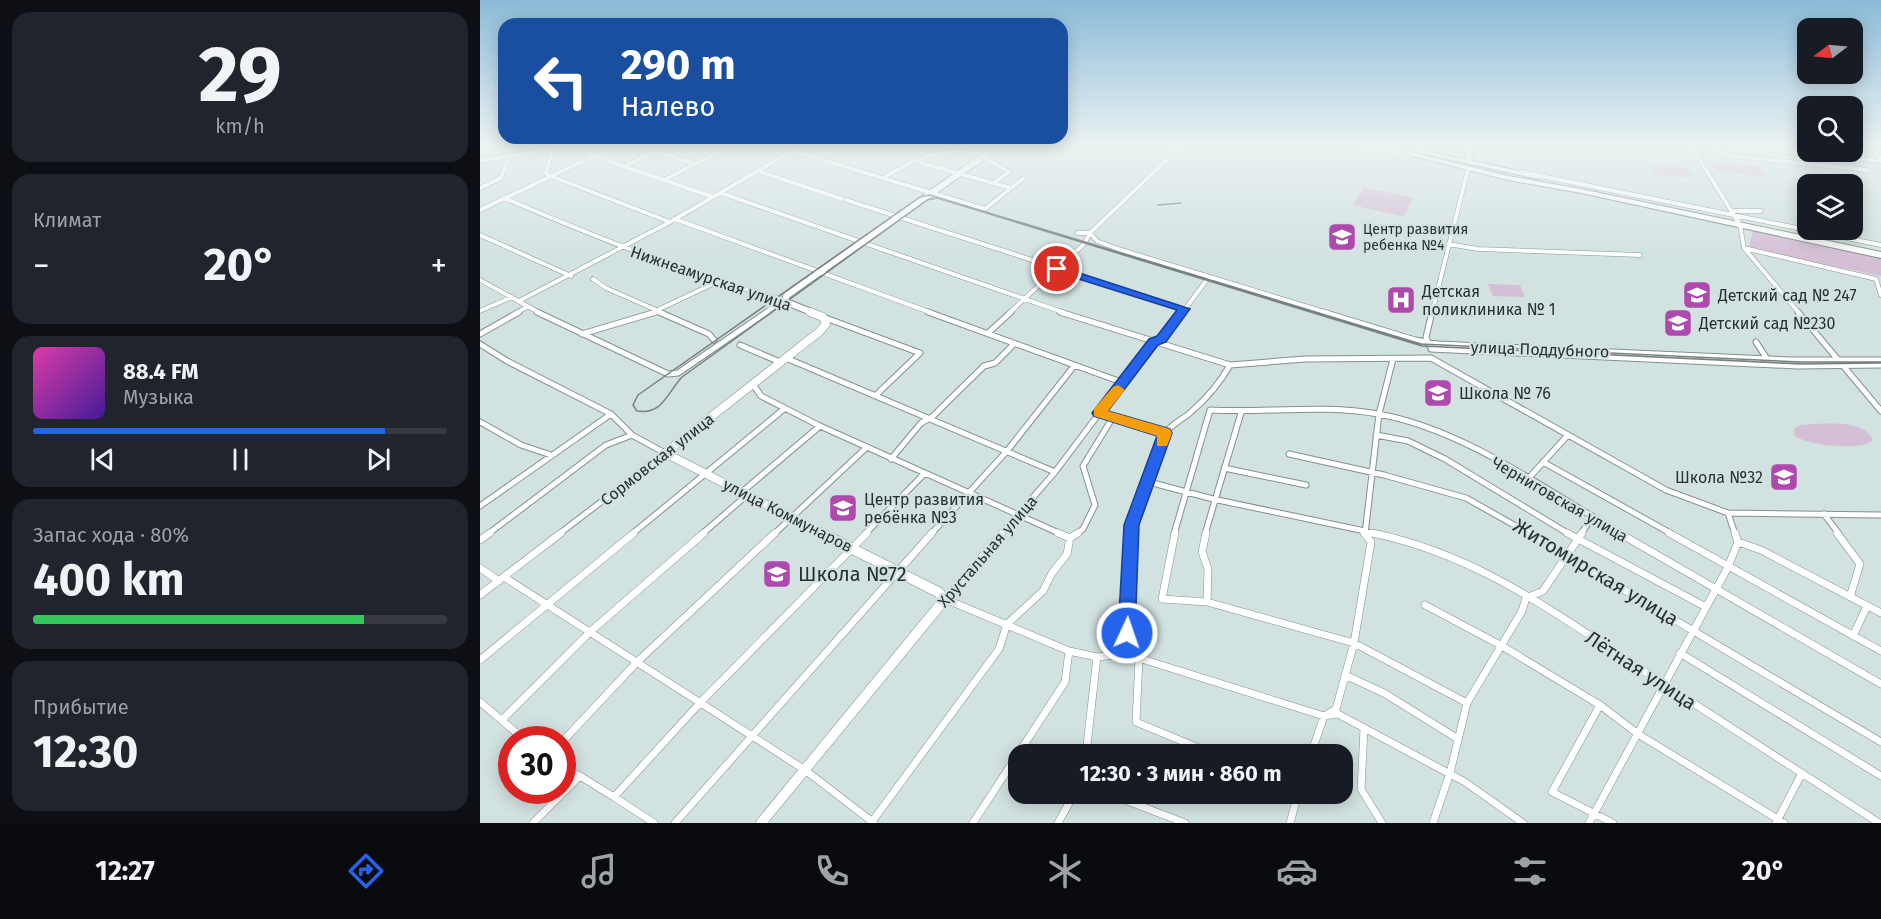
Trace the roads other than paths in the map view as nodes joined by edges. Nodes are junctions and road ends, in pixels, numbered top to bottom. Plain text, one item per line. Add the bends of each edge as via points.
1 (539, 182) edge
2 (570, 182) edge
3 (675, 182) edge
4 (738, 182) edge
5 (792, 182) edge
6 (900, 182) edge
7 (946, 182) edge
8 (1018, 182) edge
9 (1143, 182) edge
10 (1464, 182) edge
11 (1554, 182) edge
12 (1555, 182) edge
13 (1714, 182) edge
14 (994, 183) edge
15 (808, 188) joint
16 (1011, 188) junction
17 (720, 193) junction
18 (930, 193) junction
19 (713, 197) junction
20 (504, 198) junction
21 (480, 210) edge
22 (1761, 211) dead end
23 (898, 216) junction
24 (1736, 219) junction
25 (672, 220) junction
26 (1077, 233) dead end
27 (1090, 233) junction
28 (480, 235) edge
29 (860, 243) junction
30 (1448, 244) junction
31 (1881, 245) edge
32 (621, 248) junction
33 (1744, 248) junction
34 (1881, 253) edge
35 (1640, 255) dead end
36 (1057, 269) junction
37 (820, 273) junction
38 (570, 276) junction
39 (1209, 277) junction
40 (593, 279) dead end
41 (480, 280) edge
42 (717, 282) junction
43 (1881, 295) edge
44 (512, 297) junction
45 (784, 300) junction
46 (1024, 300) junction
47 (519, 302) junction
48 (527, 307) junction
49 (1184, 309) junction
50 (480, 311) edge
51 (659, 311) junction
52 (823, 317) junction
53 (988, 333) junction
54 (480, 334) edge
55 (582, 334) junction
56 (714, 340) dead end
57 (1010, 341) junction
58 (1153, 342) junction
59 (1756, 342) dead end
60 (1428, 343) junction
61 (480, 344) edge
62 (740, 345) dead end
63 (1431, 349) junction
64 (1431, 358) junction
65 (1393, 359) junction
66 (1767, 359) junction
67 (783, 360) junction
68 (1838, 360) junction
69 (1881, 360) edge
70 (1230, 365) junction
71 (1881, 365) edge
72 (1074, 366) junction
73 (1843, 366) junction
74 (1124, 383) junction
75 (753, 384) junction
76 (876, 395) junction
77 (1195, 406) joint
78 (784, 409) junction
79 (1881, 411) edge
80 (1098, 413) junction
81 (1241, 413) junction
82 (611, 414) junction
83 (1379, 414) junction
84 (932, 417) junction
85 (1113, 417) junction
86 (480, 422) edge
87 (820, 426) junction
88 (1165, 433) junction
89 (632, 435) junction
90 (1376, 435) junction
91 (1568, 435) junction
92 (866, 448) junction
93 (1007, 451) junction
94 (665, 453) junction
95 (1289, 454) dead end
96 (551, 455) junction
97 (891, 459) junction
98 (1543, 462) junction
99 (1224, 468) junction
100 (1055, 472) junction
101 (1371, 472) junction
102 (707, 474) junction
103 (924, 474) junction
104 (1527, 480) junction
105 (1149, 482) junction
106 (1306, 485) dead end
107 (1185, 490) junction
108 (970, 491) junction
109 (745, 493) junction
110 (1213, 499) junction
111 (480, 506) edge
112 (1018, 513) junction
113 (1728, 513) junction
114 (1824, 514) junction
115 (1881, 515) edge
116 (790, 516) junction
117 (1592, 517) junction
118 (1363, 532) junction
119 (1070, 538) junction
120 (1577, 539) junction
121 (480, 540) edge
122 (1738, 542) junction
123 (851, 547) junction
124 (1567, 558) junction
125 (1728, 567) junction
126 (480, 568) edge
127 (897, 571) junction
128 (501, 579) junction
129 (1717, 588) junction
130 (480, 595) edge
131 (1850, 597) junction
132 (1526, 598) junction
133 (945, 599) junction
134 (1207, 602) junction
135 (549, 604) junction
136 (1425, 605) dead end
137 (1867, 606) junction
138 (1706, 607) junction
139 (1881, 613) edge
140 (1007, 624) junction
141 (1692, 629) junction
142 (591, 632) junction
143 (1853, 636) junction
144 (1354, 643) junction
145 (1502, 646) junction
146 (1070, 651) junction
147 (1881, 651) edge
148 (1680, 653) junction
149 (1126, 654) junction
150 (1097, 657) junction
151 (1139, 658) junction
152 (480, 660) edge
153 (638, 662) junction
154 (1345, 675) junction
155 (1662, 684) junction
156 (1881, 684) edge
157 (480, 702) edge
158 (1467, 703) junction
159 (699, 704) junction
160 (1600, 705) junction
161 (1324, 716) junction
162 (503, 719) junction
163 (510, 726) edge
164 (576, 727) edge
165 (1364, 729) junction
166 (1638, 734) junction
167 (750, 736) junction
168 (1458, 739) junction
169 (1881, 742) edge
170 (1087, 744) edge
171 (1188, 744) edge
172 (1314, 744) edge
173 (805, 770) junction
174 (1450, 773) junction
175 (1802, 773) junction
176 (576, 774) edge
177 (580, 776) junction
178 (1881, 776) edge
179 (614, 797) junction
180 (1068, 804) edge
181 (1130, 804) edge
182 (1295, 804) edge
183 (1594, 812) junction
184 (1780, 822) edge
185 (533, 823) edge
186 (654, 823) edge
187 (675, 823) edge
188 (761, 823) edge
189 (873, 823) edge
190 (973, 823) edge
191 (1058, 823) edge
192 (1185, 823) edge
193 (1290, 823) edge
194 (1382, 823) edge
195 (1433, 823) edge
196 (1523, 823) edge
197 (1589, 823) edge
198 (1613, 823) edge
199 (1878, 823) edge

1 - 20 street
2 - 25 street
3 - 19 street
4 - 17 street
5 - 15 street
6 - 18 street
7 - 18 street
8 - 16 street
9 - 27 street
10 - 30 street
11 - 24 highway
12 - 24 highway
13 - 24 street
14 - 16 street
15 - 23 street
16 - 18 street via 985,209
17 - 19 street
17 - 29 street
18 - 23 street
19 - 25 street
20 - 21 street
20 - 32 street, Нижнеамурская улица
22 - 24 street
23 - 29 street
23 - 36 street
24 - 31 street
24 - 33 street
24 - 34 highway
25 - 32 street
25 - 37 street via 722,234
26 - 27 street
27 - 36 street via 1084,244
27 - 39 street, улица Поддубного via 1096,241
28 - 38 street
29 - 37 street
29 - 46 street
30 - 35 street via 1478,249
30 - 60 street via 1426,337
32 - 38 street
32 - 42 street, Нижнеамурская улица
33 - 43 street via 1876,279
33 - 68 street
36 - 46 street
36 - 49 street
37 - 45 street
37 - 53 street
38 - 47 street
39 - 49 street, Хрустальная улица
39 - 60 street, улица Поддубного
40 - 51 street
41 - 44 street
42 - 45 street, Нижнеамурская улица
42 - 51 street
44 - 47 street
44 - 50 street
45 - 52 street, Нижнеамурская улица
45 - 55 street via 678,373 665,374
46 - 53 street
46 - 58 street
47 - 48 street
48 - 54 street
48 - 55 street
49 - 58 street, Хрустальная улица via 1162,339
51 - 55 street
51 - 56 street
52 - 67 street, Сормовская улица via 826,324 819,332
52 - 76 street, Нижнеамурская улица via 920,353
53 - 57 street
57 - 72 street
57 - 84 street via 1013,345 995,363 984,366
58 - 70 street
58 - 74 street, Хрустальная улица
59 - 66 street
60 - 63 street
60 - 66 street, улица Поддубного
61 - 82 street, улица Коммунаров
62 - 67 street
63 - 64 street
63 - 73 street, улица Поддубного
64 - 65 street
64 - 91 street
65 - 70 street via 1296,359
65 - 83 street
66 - 68 street, улица Поддубного
67 - 75 street, Сормовская улица
67 - 76 street
68 - 69 street, улица Поддубного
68 - 73 street
70 - 77 street via 1222,380
71 - 73 street, улица Поддубного
72 - 74 street
72 - 93 street
73 - 79 street
74 - 80 street, Хрустальная улица
75 - 78 street via 761,396
75 - 94 street, Сормовская улица
76 - 84 street
77 - 88 street
78 - 87 street
78 - 102 street
80 - 85 street
80 - 100 street, Хрустальная улица
81 - 83 street, Черниговская улица
81 - 99 street
81 - 107 street, Черниговская улица via 1210,410
82 - 89 street, улица Коммунаров
82 - 96 street
83 - 90 street
83 - 104 street, Черниговская улица via 1450,437
84 - 93 street
84 - 97 street via 921,423
85 - 88 street
85 - 119 street via 1083,466 1095,505 1083,529
86 - 96 street via 521,445
87 - 92 street
87 - 109 street
88 - 105 street
89 - 94 street, улица Коммунаров
89 - 121 street via 606,445
90 - 101 street
90 - 120 street via 1408,441 1445,459
91 - 98 street
91 - 113 street via 1666,490
92 - 97 street
92 - 116 street
93 - 100 street
93 - 108 street
94 - 102 street, улица Коммунаров
94 - 128 street, Сормовская улица
95 - 101 street, Житомирская улица
96 - 111 street
97 - 103 street
98 - 104 street
98 - 125 street
99 - 106 street
99 - 110 street
100 - 112 street, Хрустальная улица
101 - 118 street
101 - 124 street, Житомирская улица via 1466,498
102 - 109 street, улица Коммунаров
102 - 135 street
103 - 108 street
103 - 123 street
104 - 117 street, Черниговская улица
105 - 107 street
105 - 149 street via 1132,525
107 - 110 street
107 - 134 street via 1162,599
108 - 112 street
108 - 127 street
109 - 116 street, улица Коммунаров
109 - 142 street
110 - 118 street
110 - 134 street via 1202,552 1208,569
112 - 119 street
112 - 133 street, Хрустальная улица
113 - 114 street
113 - 122 street
114 - 115 street
114 - 131 street via 1860,564
116 - 123 street, улица Коммунаров
116 - 153 street
117 - 120 street
117 - 129 street, Черниговская улица
118 - 132 street, Лётная улица via 1431,548 1471,564 1505,581
118 - 144 street via 1371,542
119 - 140 street via 1067,554 1043,591
120 - 124 street
120 - 138 street
122 - 125 street
122 - 131 street
123 - 127 street, улица Коммунаров
123 - 159 street
124 - 132 street via 1543,591
124 - 141 street, Житомирская улица
125 - 129 street
125 - 143 street
126 - 128 street
127 - 133 street, улица Коммунаров
127 - 167 street
128 - 130 street, Сормовская улица
128 - 135 street
129 - 138 street
129 - 156 street, Черниговская улица
131 - 137 street
132 - 145 street
132 - 155 street, Лётная улица
133 - 140 street, улица Коммунаров
133 - 173 street, Хрустальная улица
134 - 144 street
135 - 142 street
135 - 152 street
136 - 145 street
137 - 139 street
137 - 143 street
138 - 141 street
140 - 146 street, улица Коммунаров
140 - 189 street via 999,649
141 - 148 street
141 - 169 street, Житомирская улица
142 - 153 street
142 - 162 street
143 - 147 street
144 - 154 street
144 - 158 street
145 - 158 street
145 - 160 street
146 - 150 street, улица Коммунаров
146 - 190 street via 1065,682
148 - 155 street
148 - 178 street
149 - 150 street, улица Коммунаров
149 - 151 street, улица Коммунаров
150 - 170 street
151 - 161 street
151 - 171 street via 1136,722
153 - 159 street
153 - 164 street
154 - 161 street via 1336,709
154 - 168 street via 1384,693
155 - 166 street
155 - 175 street, Лётная улица
157 - 162 street
158 - 168 street
159 - 167 street
159 - 179 street
160 - 166 street
160 - 183 street via 1552,792
161 - 165 street via 1338,714
161 - 172 street
162 - 163 street
165 - 174 street
165 - 194 street via 1361,789
166 - 183 street
166 - 184 street
167 - 173 street
167 - 187 street
168 - 174 street
173 - 188 street, Хрустальная улица
173 - 189 street
174 - 195 street
174 - 196 street
175 - 184 street
175 - 199 street, Лётная улица
176 - 177 street
177 - 179 street
177 - 185 street
179 - 186 street
180 - 191 street
181 - 192 street
182 - 193 street
183 - 197 street
183 - 198 street

